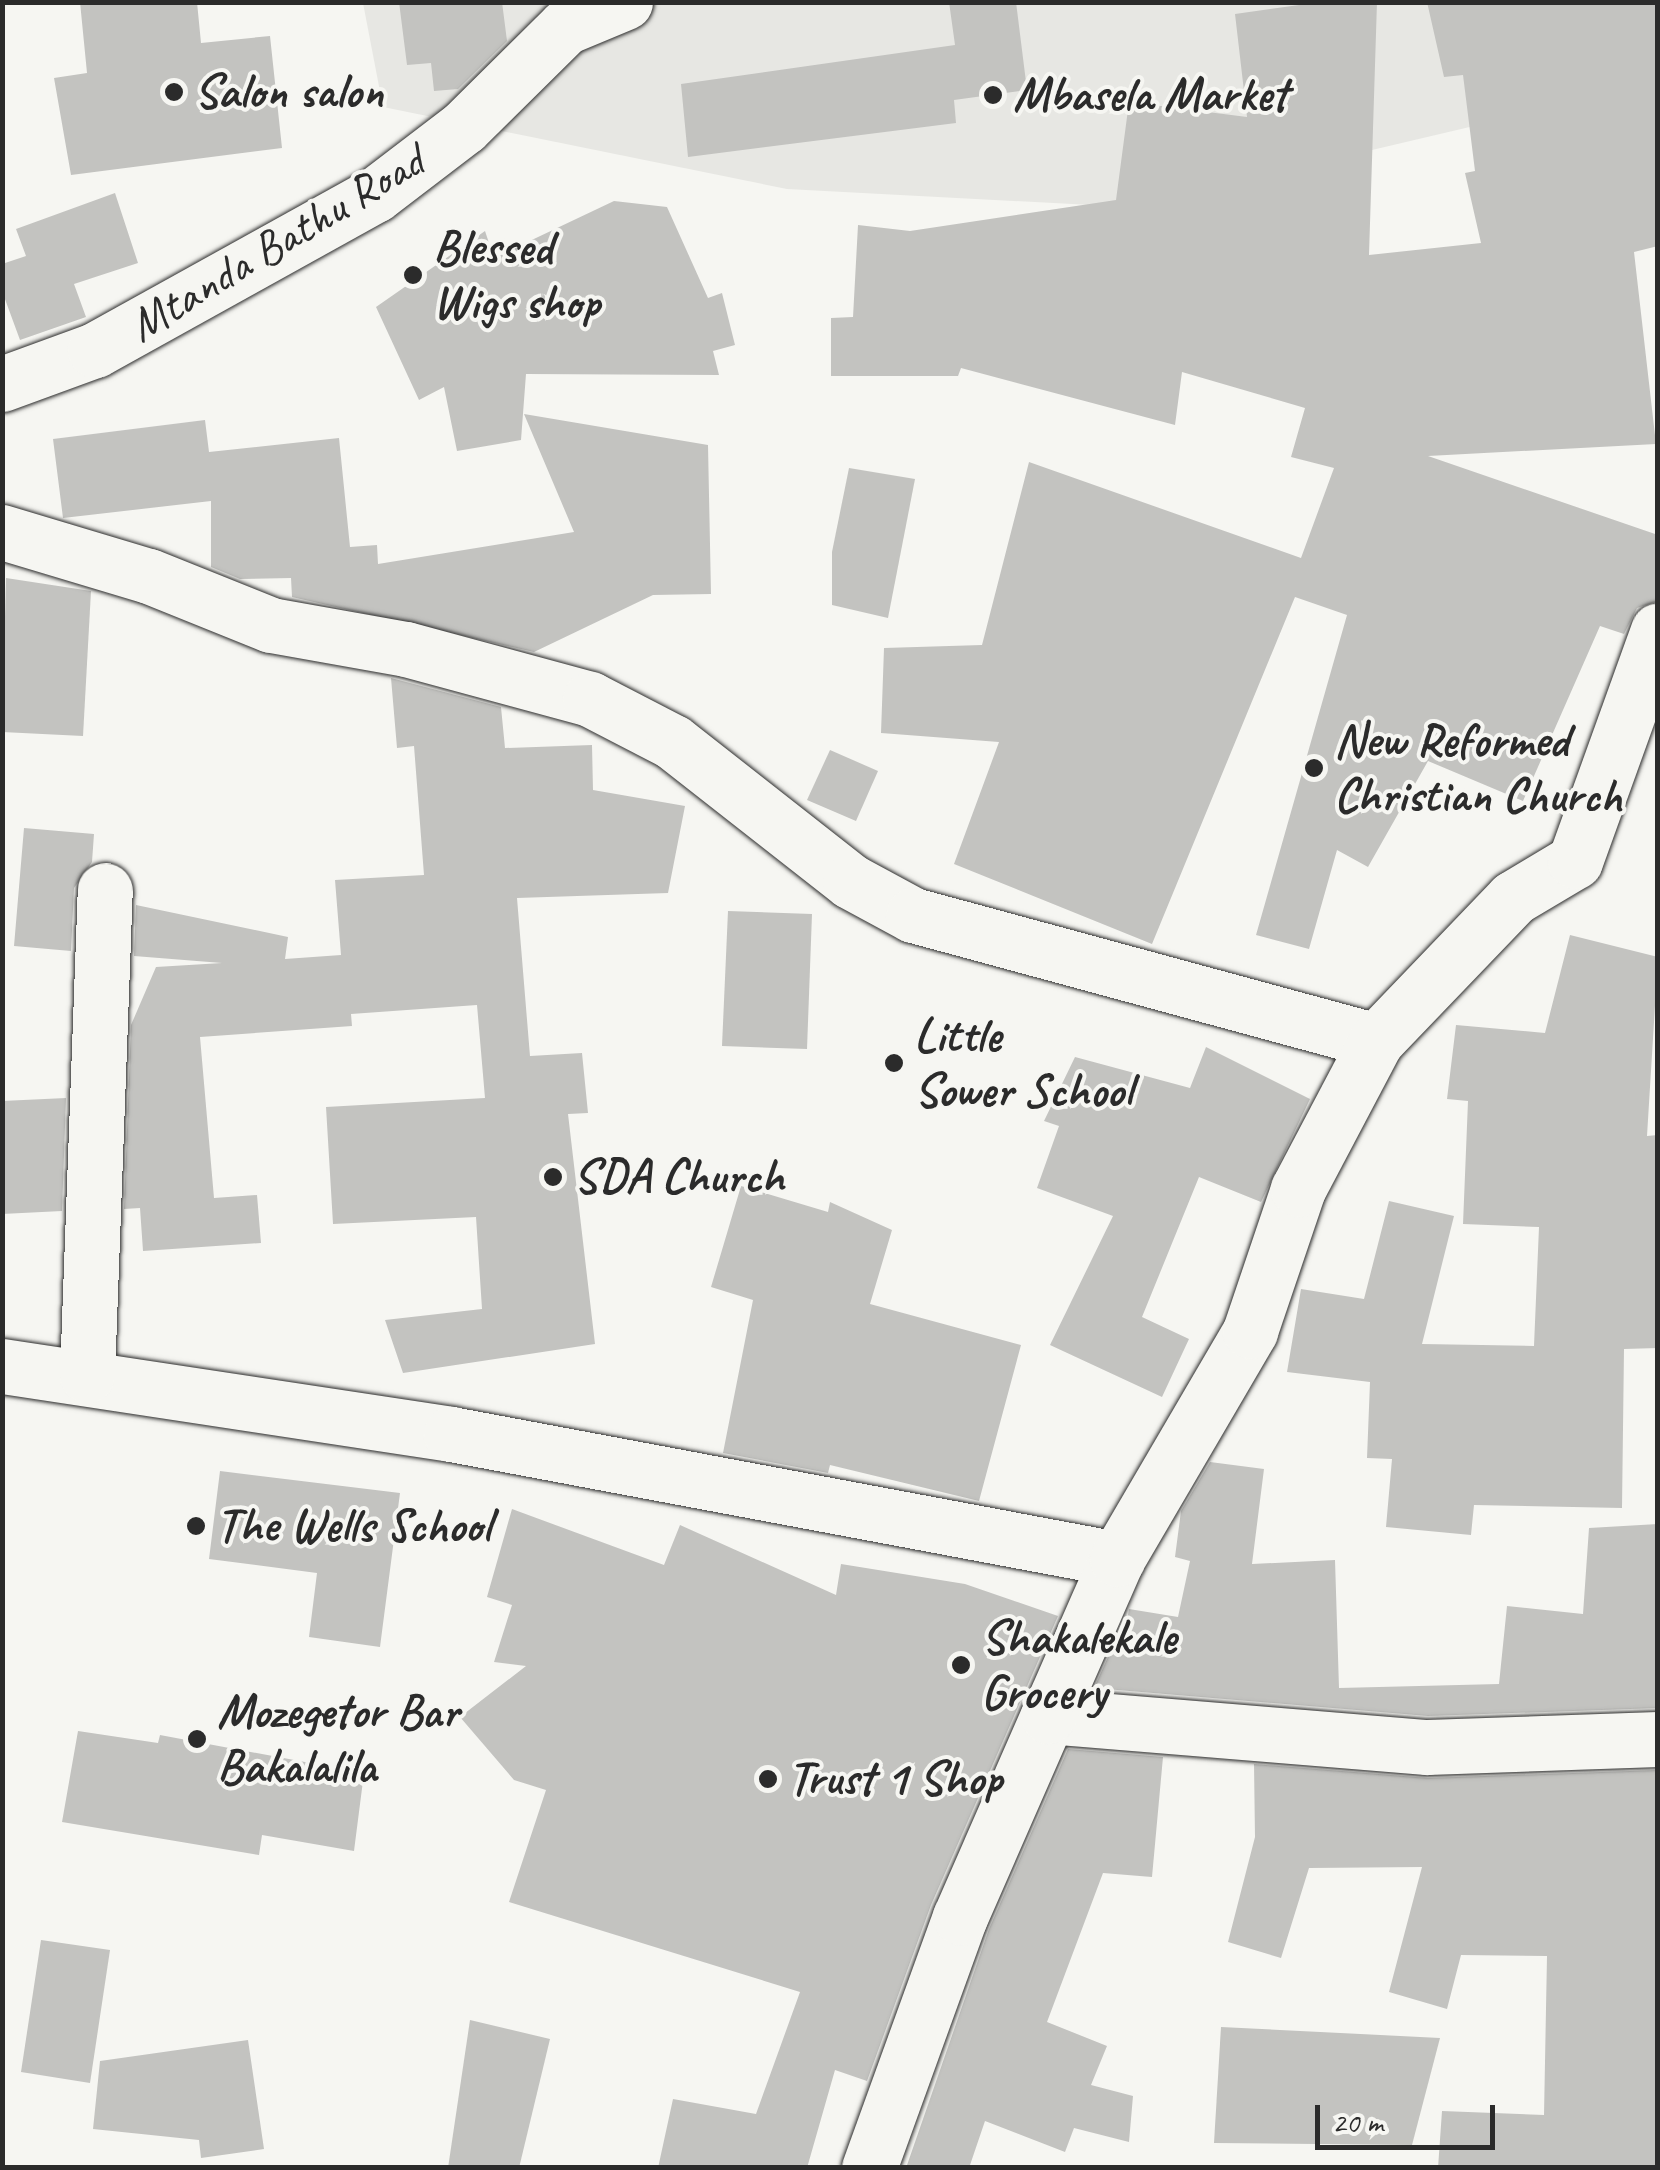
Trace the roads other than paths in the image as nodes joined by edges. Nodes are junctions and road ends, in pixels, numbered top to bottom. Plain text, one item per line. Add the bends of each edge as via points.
1 (625, 2) edge
2 (2, 384) edge
3 (2, 532) edge
4 (1658, 631) edge
5 (105, 890) dead end
6 (1376, 1040) junction
7 (2, 1366) edge
8 (87, 1374) junction
9 (1117, 1559) junction
10 (1048, 1716) junction
11 (1658, 1739) edge
12 (869, 2168) edge

1 - 2 street, Mtanda Bathu Road via 565,26 464,128 375,195 95,350
3 - 6 street via 149,576 271,625 406,649 618,709 673,742 850,881 913,915
4 - 6 street via 1575,861 1514,898
5 - 8 street
6 - 9 street via 1298,1189 1250,1330
7 - 8 street
8 - 9 street via 451,1434
9 - 10 street
10 - 11 street via 1427,1747
10 - 12 street via 960,1917

